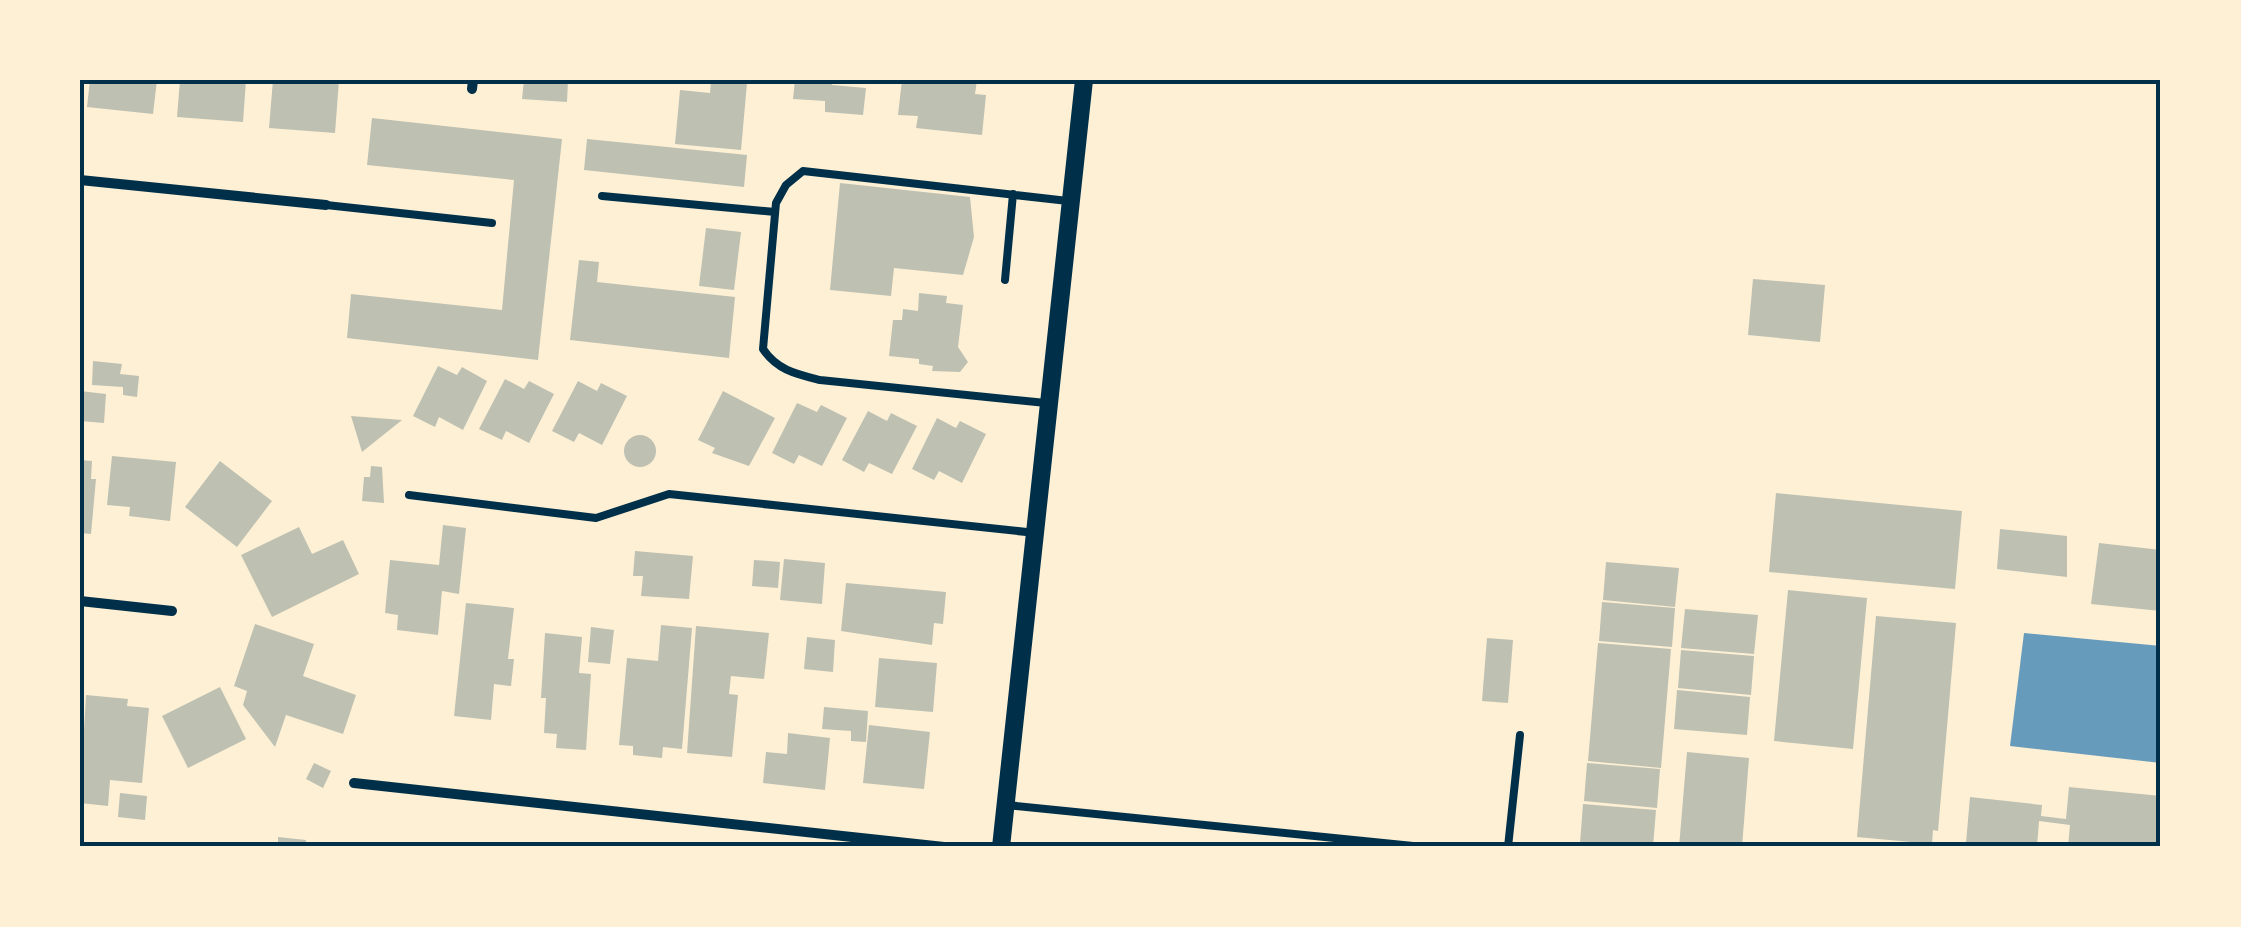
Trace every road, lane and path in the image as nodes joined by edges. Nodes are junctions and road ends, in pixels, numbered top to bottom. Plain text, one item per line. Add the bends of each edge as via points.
1 (1084, 80) edge
2 (80, 180) edge
3 (1013, 194) junction
4 (602, 196) dead end
5 (1072, 202) junction
6 (326, 205) joint
7 (775, 212) junction
8 (492, 222) dead end
9 (1005, 280) dead end
10 (1052, 404) junction
11 (409, 495) dead end
12 (1037, 533) junction
13 (80, 601) edge
14 (172, 611) dead end
15 (1520, 735) dead end
16 (354, 784) dead end
17 (1007, 805) junction
18 (944, 847) edge
19 (1001, 847) edge
20 (1423, 847) edge
21 (1508, 847) edge

1 - 5 street
2 - 6 street
3 - 5 lane
3 - 7 lane via 803,171 786,185
3 - 9 lane
4 - 7 lane
5 - 10 street
6 - 8 lane
7 - 10 lane via 763,349 771,362 820,380
10 - 12 street
11 - 12 lane via 596,518 668,494
12 - 17 street
13 - 14 street
15 - 21 lane
16 - 18 street
17 - 19 street
17 - 20 lane

